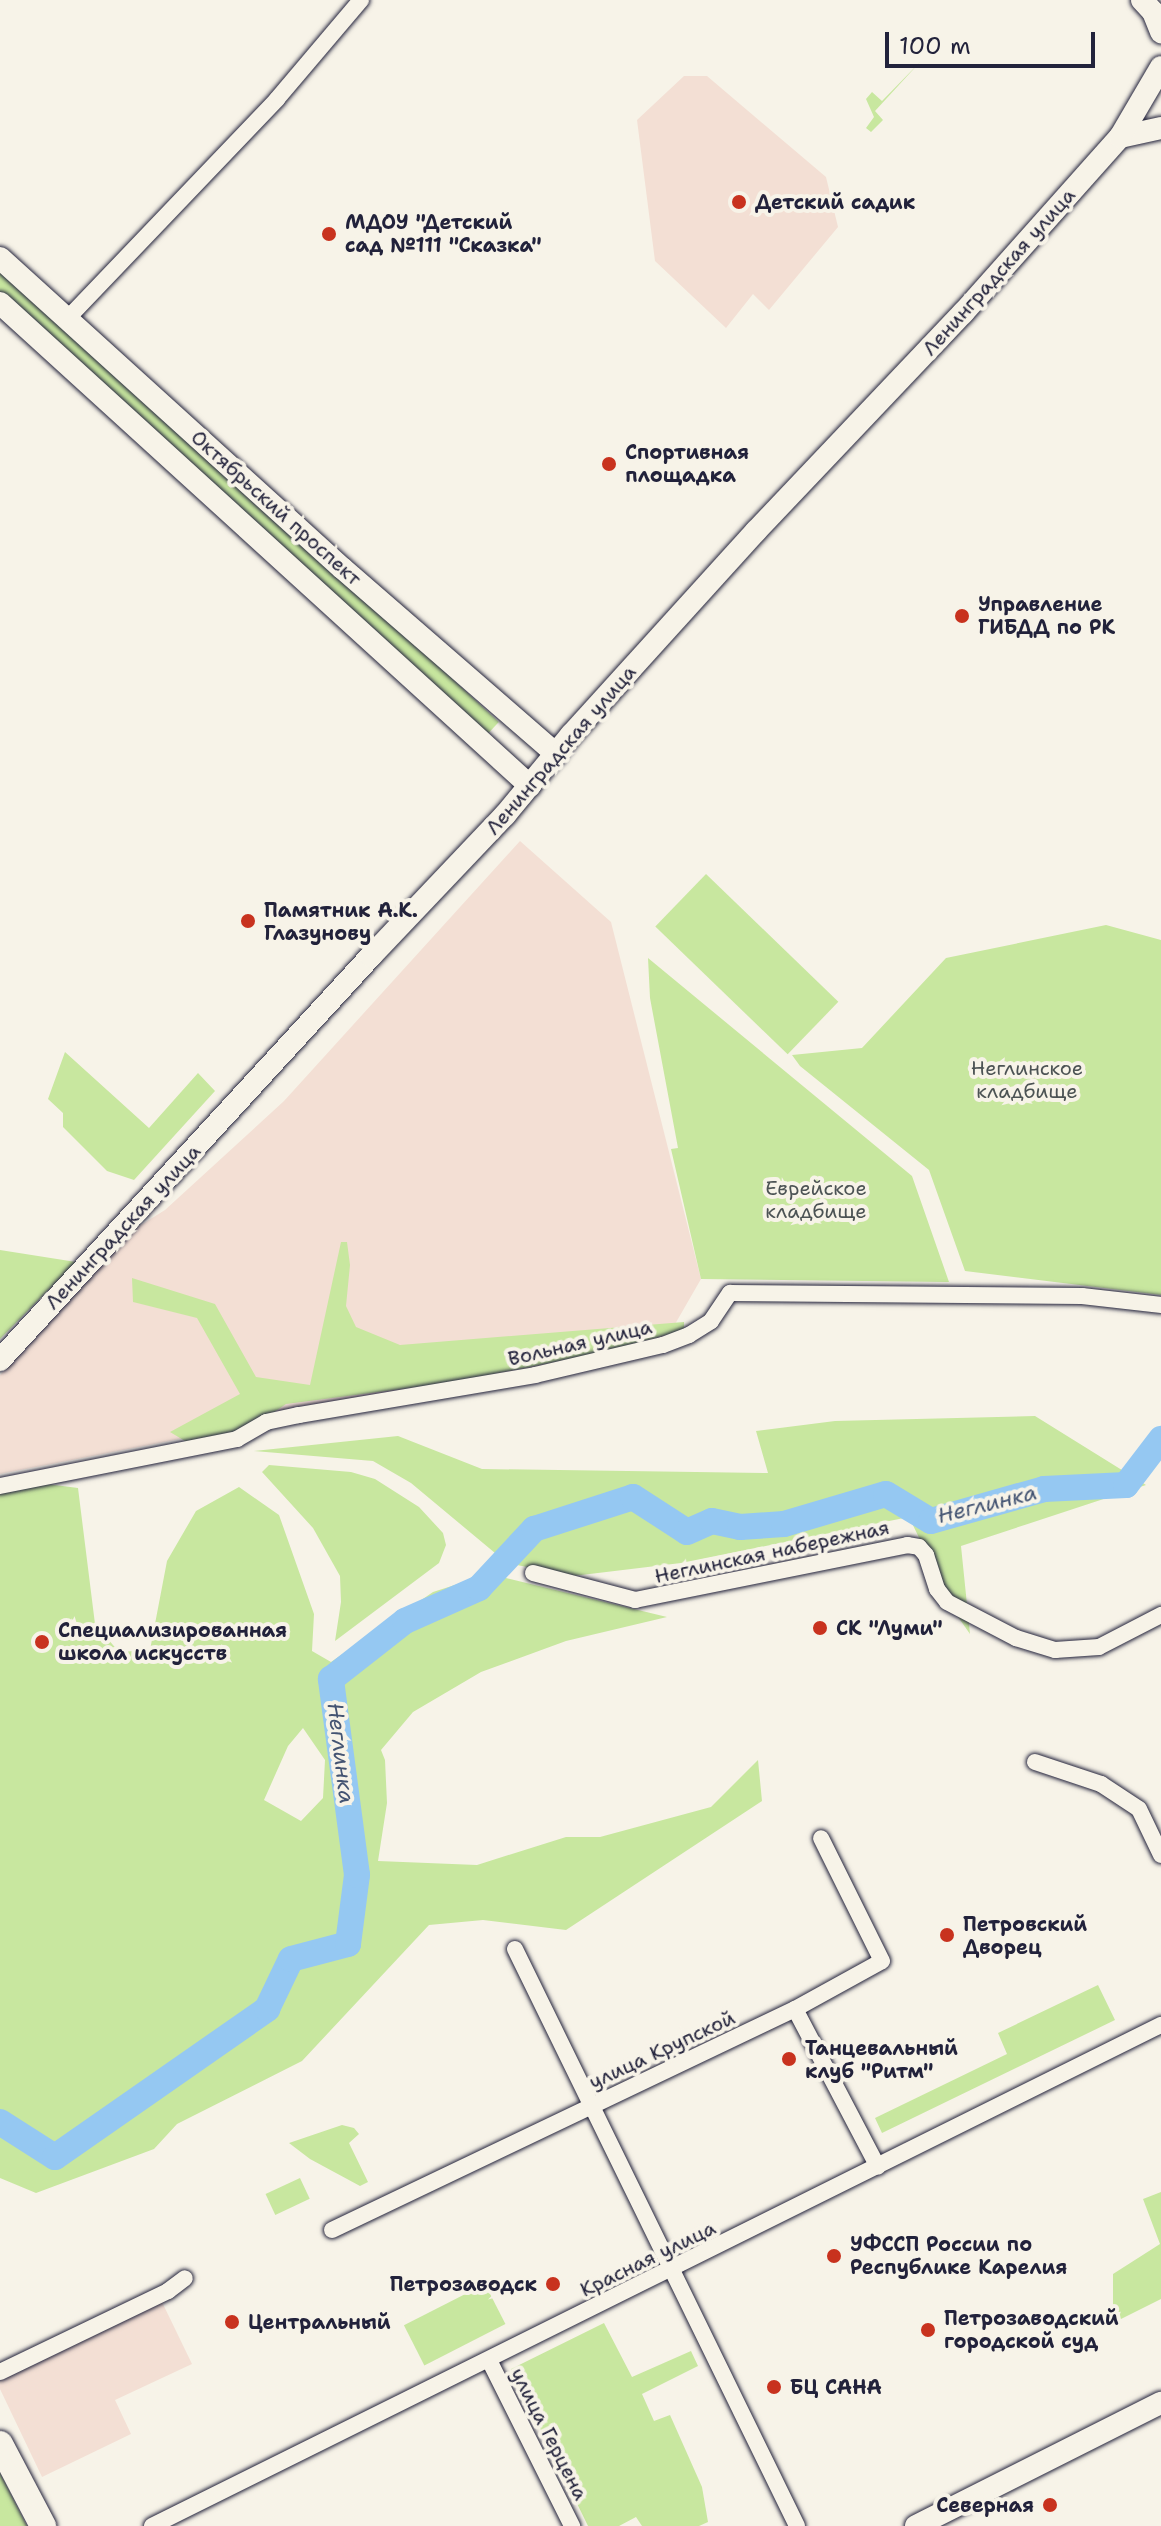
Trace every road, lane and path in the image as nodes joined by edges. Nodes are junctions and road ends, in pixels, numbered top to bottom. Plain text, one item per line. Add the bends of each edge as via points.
1 (361, 0) edge
2 (1142, 0) edge
3 (1161, 32) edge
4 (1161, 68) edge
5 (1161, 128) edge
6 (1120, 137) junction
7 (0, 258) edge
8 (0, 303) edge
9 (68, 318) junction
10 (556, 754) junction
11 (530, 786) junction
12 (1161, 1305) edge
13 (0, 1360) edge
14 (0, 1486) edge
15 (533, 1573) dead end
16 (1161, 1615) edge
17 (1035, 1762) dead end
18 (821, 1838) dead end
19 (1161, 1855) edge
20 (515, 1949) dead end
21 (795, 2009) junction
22 (1161, 2025) edge
23 (591, 2105) junction
24 (878, 2167) junction
25 (332, 2230) dead end
26 (672, 2270) junction
27 (185, 2278) dead end
28 (489, 2360) junction
29 (0, 2372) edge
30 (1161, 2403) edge
31 (0, 2444) edge
32 (918, 2525) edge
33 (43, 2526) edge
34 (152, 2526) edge
35 (572, 2526) edge
36 (797, 2526) edge

1 - 9 street via 277,99
2 - 3 main road
4 - 6 main road, Ленинградская улица
5 - 6 main road
6 - 10 main road, Ленинградская улица
7 - 9 main road, Октябрьский проспект
8 - 11 main road, Октябрьский проспект
9 - 10 main road, Октябрьский проспект
10 - 11 main road, Ленинградская улица
11 - 13 main road, Ленинградская улица
12 - 14 street, Вольная улица via 1082,1296 730,1293 711,1321 663,1345 535,1375 266,1422 237,1439
15 - 16 street, Неглинская набережная via 635,1600 907,1545 926,1555 947,1602 1016,1638 1055,1650 1099,1647
17 - 19 street via 1101,1784 1139,1809
18 - 21 street, улица Крупской via 882,1961
20 - 23 street
21 - 23 street, улица Крупской
21 - 24 street
22 - 24 street, Красная улица
23 - 25 street, улица Крупской
23 - 26 street
24 - 26 street, Красная улица
26 - 28 street, Красная улица
26 - 36 street
27 - 29 street
28 - 34 street, Красная улица
28 - 35 street, улица Герцена
30 - 32 main road
31 - 33 main road

